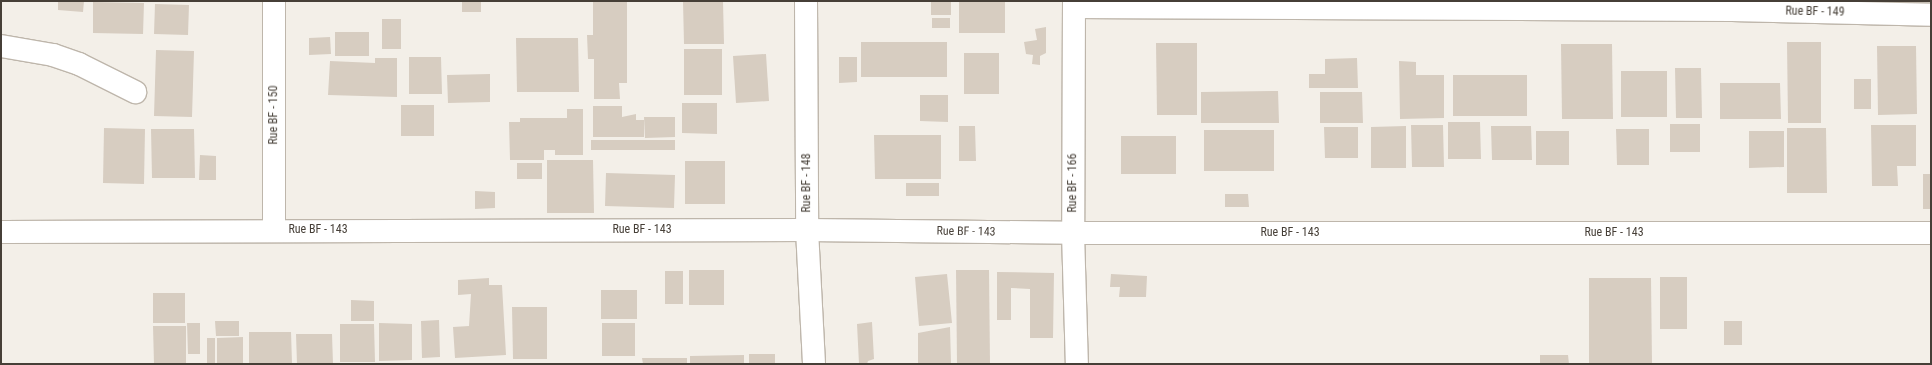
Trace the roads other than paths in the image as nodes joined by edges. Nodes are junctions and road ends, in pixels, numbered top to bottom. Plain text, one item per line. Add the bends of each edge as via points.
1 (274, 1) edge
2 (806, 1) edge
3 (1074, 4) edge
4 (1732, 6) edge
5 (1931, 15) edge
6 (1, 46) edge
7 (135, 92) dead end
8 (274, 230) junction
9 (807, 230) junction
10 (1, 232) edge
11 (1073, 233) junction
12 (1931, 233) edge
13 (814, 364) edge
14 (1077, 364) edge

1 - 8 street, Rue BF - 150
2 - 9 street, Rue BF - 148
3 - 4 street, Rue BF - 149
3 - 11 street, Rue BF - 166
4 - 5 street, Rue BF - 149
6 - 7 street via 53,55 79,64
8 - 9 street, Rue BF - 143
8 - 10 street, Rue BF - 143
9 - 11 street, Rue BF - 143
9 - 13 street, Rue BF - 148
11 - 12 street, Rue BF - 143
11 - 14 street, Rue BF - 166

